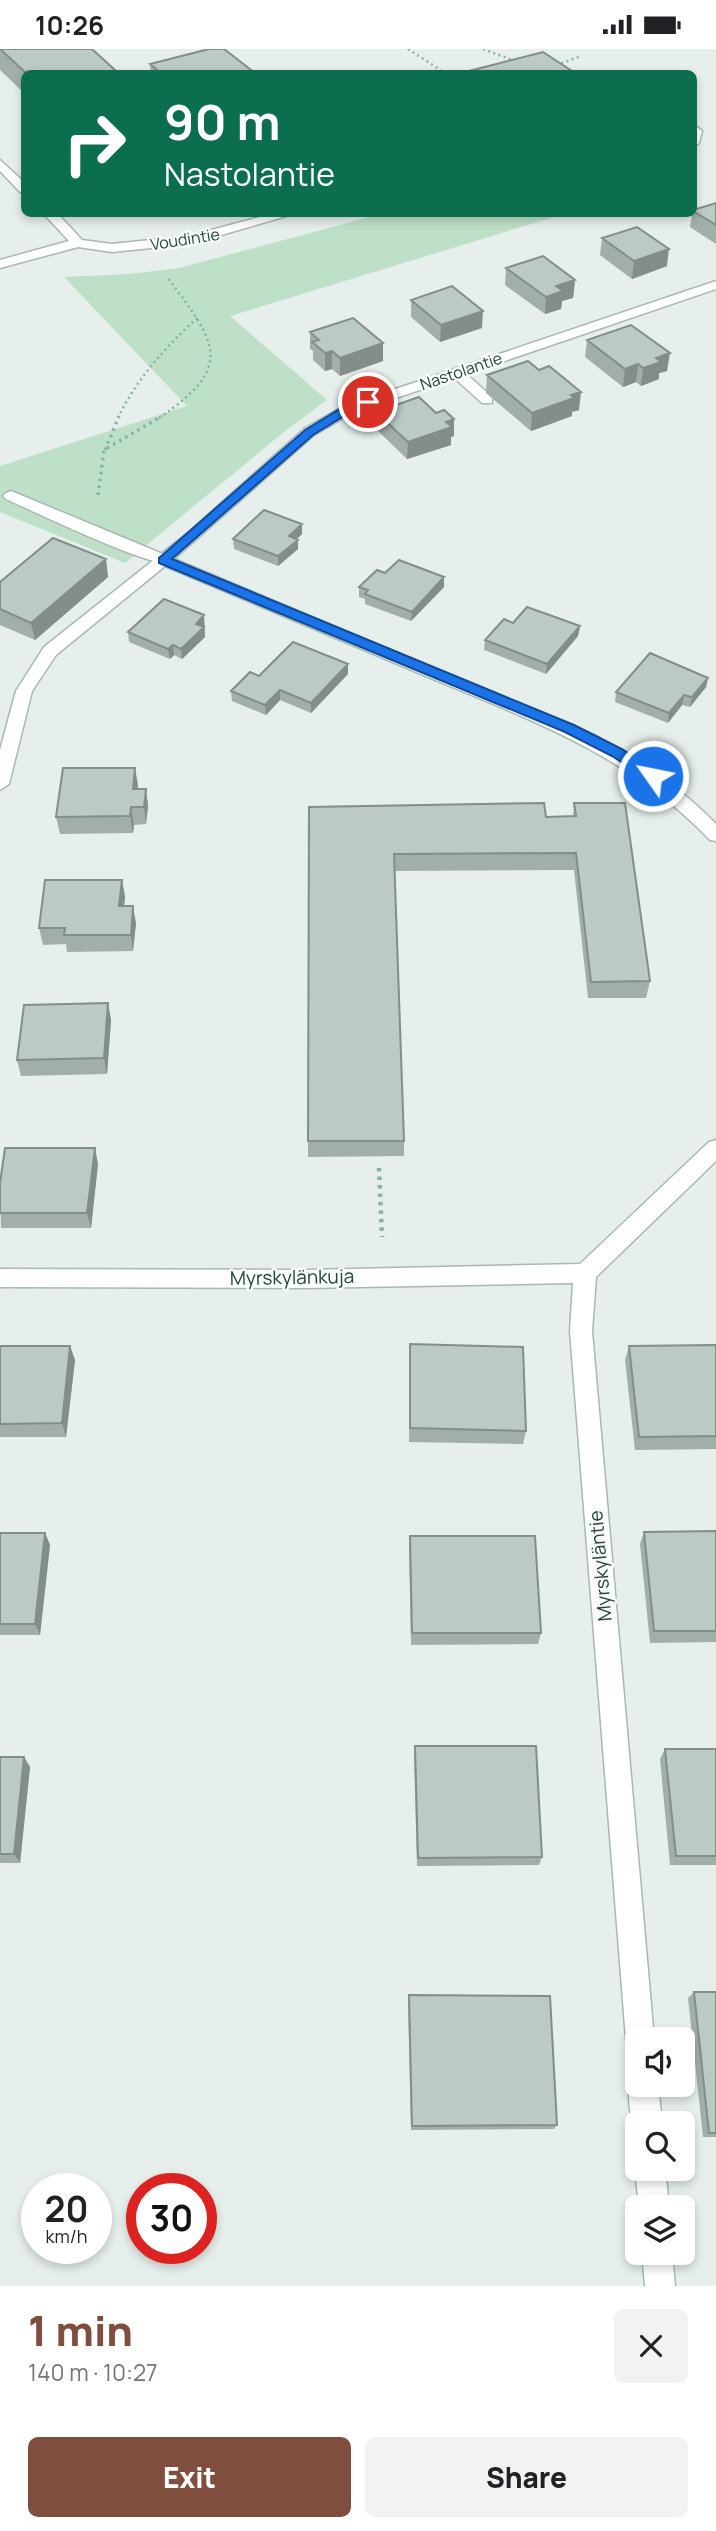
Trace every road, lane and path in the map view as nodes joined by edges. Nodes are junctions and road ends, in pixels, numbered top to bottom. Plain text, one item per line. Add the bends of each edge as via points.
1 (408, 49) edge
2 (483, 49) edge
3 (579, 57) dead end
4 (517, 61) edge
5 (553, 66) edge
6 (440, 70) edge
7 (0, 164) edge
8 (21, 186) edge
9 (53, 217) edge
10 (278, 217) edge
11 (78, 243) junction
12 (155, 245) junction
13 (0, 264) edge
14 (716, 285) edge
15 (197, 318) junction
16 (456, 372) junction
17 (487, 400) edge
18 (104, 450) junction
19 (11, 496) dead end
20 (103, 537) junction
21 (164, 560) junction
22 (0, 784) edge
23 (716, 835) edge
24 (716, 1148) edge
25 (379, 1168) dead end
26 (382, 1237) dead end
27 (585, 1273) junction
28 (0, 1278) edge
29 (638, 2027) edge
30 (658, 2265) edge
31 (660, 2286) edge

1 - 6 path
2 - 4 path
3 - 5 path
7 - 8 street
9 - 11 street
10 - 12 street, Voudintie via 228,232
11 - 12 street, Voudintie via 112,248
11 - 13 street
12 - 15 path via 161,267
14 - 16 street, Nastolantie
15 - 18 path via 141,376 121,406
15 - 18 path via 213,354 206,379 160,416
16 - 17 street
16 - 21 street, Nastolantie via 347,410 309,432
18 - 20 path via 98,496
19 - 20 street
20 - 21 street
21 - 22 street, Nastolantie via 50,651 24,691
21 - 23 street via 581,734 653,776
24 - 27 street
25 - 26 path
27 - 28 street, Myrskylänkuja via 305,1279
27 - 29 street, Myrskyläntie via 580,1331
30 - 31 street

